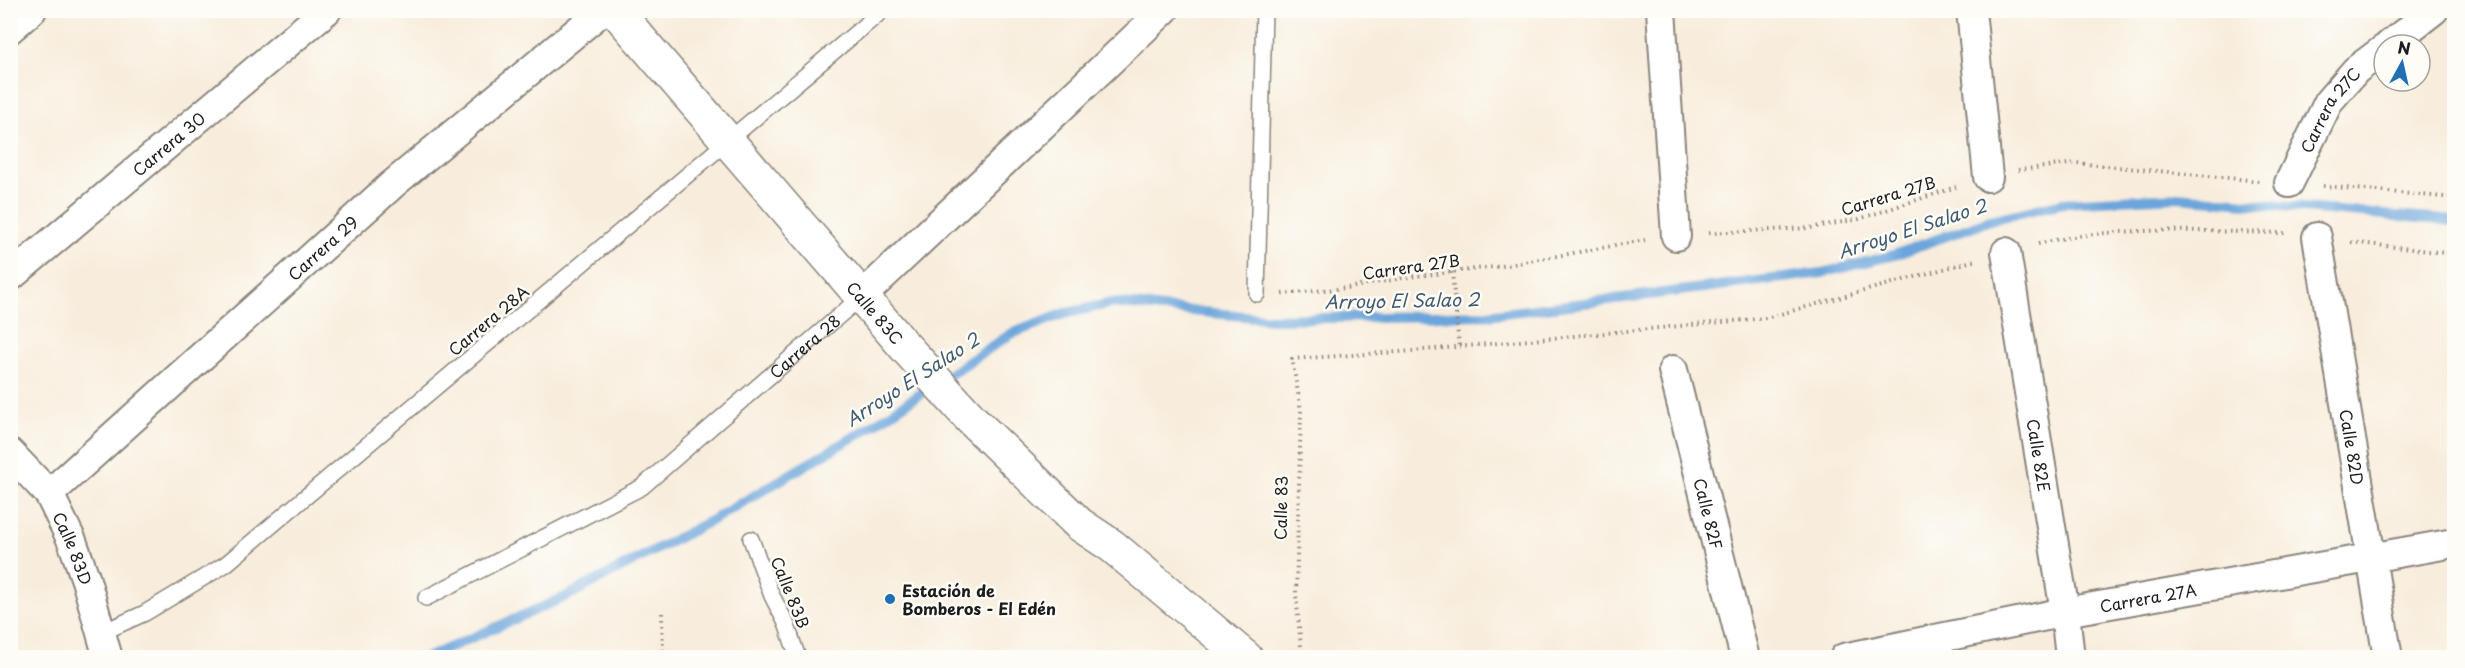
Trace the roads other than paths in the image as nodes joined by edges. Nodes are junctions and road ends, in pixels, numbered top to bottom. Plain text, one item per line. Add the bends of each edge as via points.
1 (32, 10) edge
2 (327, 10) edge
3 (603, 10) edge
4 (615, 10) edge
5 (883, 10) edge
6 (1164, 10) edge
7 (1264, 10) edge
8 (1661, 10) edge
9 (1971, 10) edge
10 (2434, 10) edge
11 (10, 29) edge
12 (2404, 33) edge
13 (2372, 58) edge
14 (729, 141) junction
15 (1988, 177) road end
16 (2289, 183) road end
17 (1676, 236) road end
18 (2317, 237) road end
19 (2006, 252) road end
20 (10, 277) edge
21 (1257, 294) road end
22 (862, 296) junction
23 (1673, 369) dead end
24 (10, 453) edge
25 (49, 494) junction
26 (752, 539) dead end
27 (2454, 543) edge
28 (2371, 558) junction
29 (426, 598) dead end
30 (2065, 612) junction
31 (104, 645) edge
32 (798, 657) edge
33 (1246, 657) edge
34 (1745, 657) edge
35 (1844, 657) edge
36 (2070, 657) edge
37 (2388, 657) edge

1 - 11 street
2 - 20 street, Carrera 30
3 - 25 street, Carrera 29 via 393,184
4 - 14 street, Calle 83C
5 - 14 lane, Carrera 28A
6 - 22 street, Carrera 28
7 - 21 lane
8 - 17 street
9 - 15 street
10 - 12 street
13 - 16 street, Carrera 27C via 2329,101
14 - 22 street, Calle 83C
14 - 31 lane, Carrera 28A via 226,564 145,613
18 - 28 street, Calle 82D
19 - 30 street, Calle 82E
22 - 29 lane, Carrera 28 via 642,487
22 - 33 street, Calle 83C via 972,420 1079,524 1112,546
23 - 34 street, Calle 82F
24 - 25 street, Calle 83D
25 - 31 street, Calle 83D via 72,541
26 - 32 lane, Calle 83B
27 - 28 street, Carrera 27A
28 - 30 street, Carrera 27A
28 - 37 street, Calle 82D
30 - 35 street, Carrera 27A
30 - 36 street, Calle 82E

